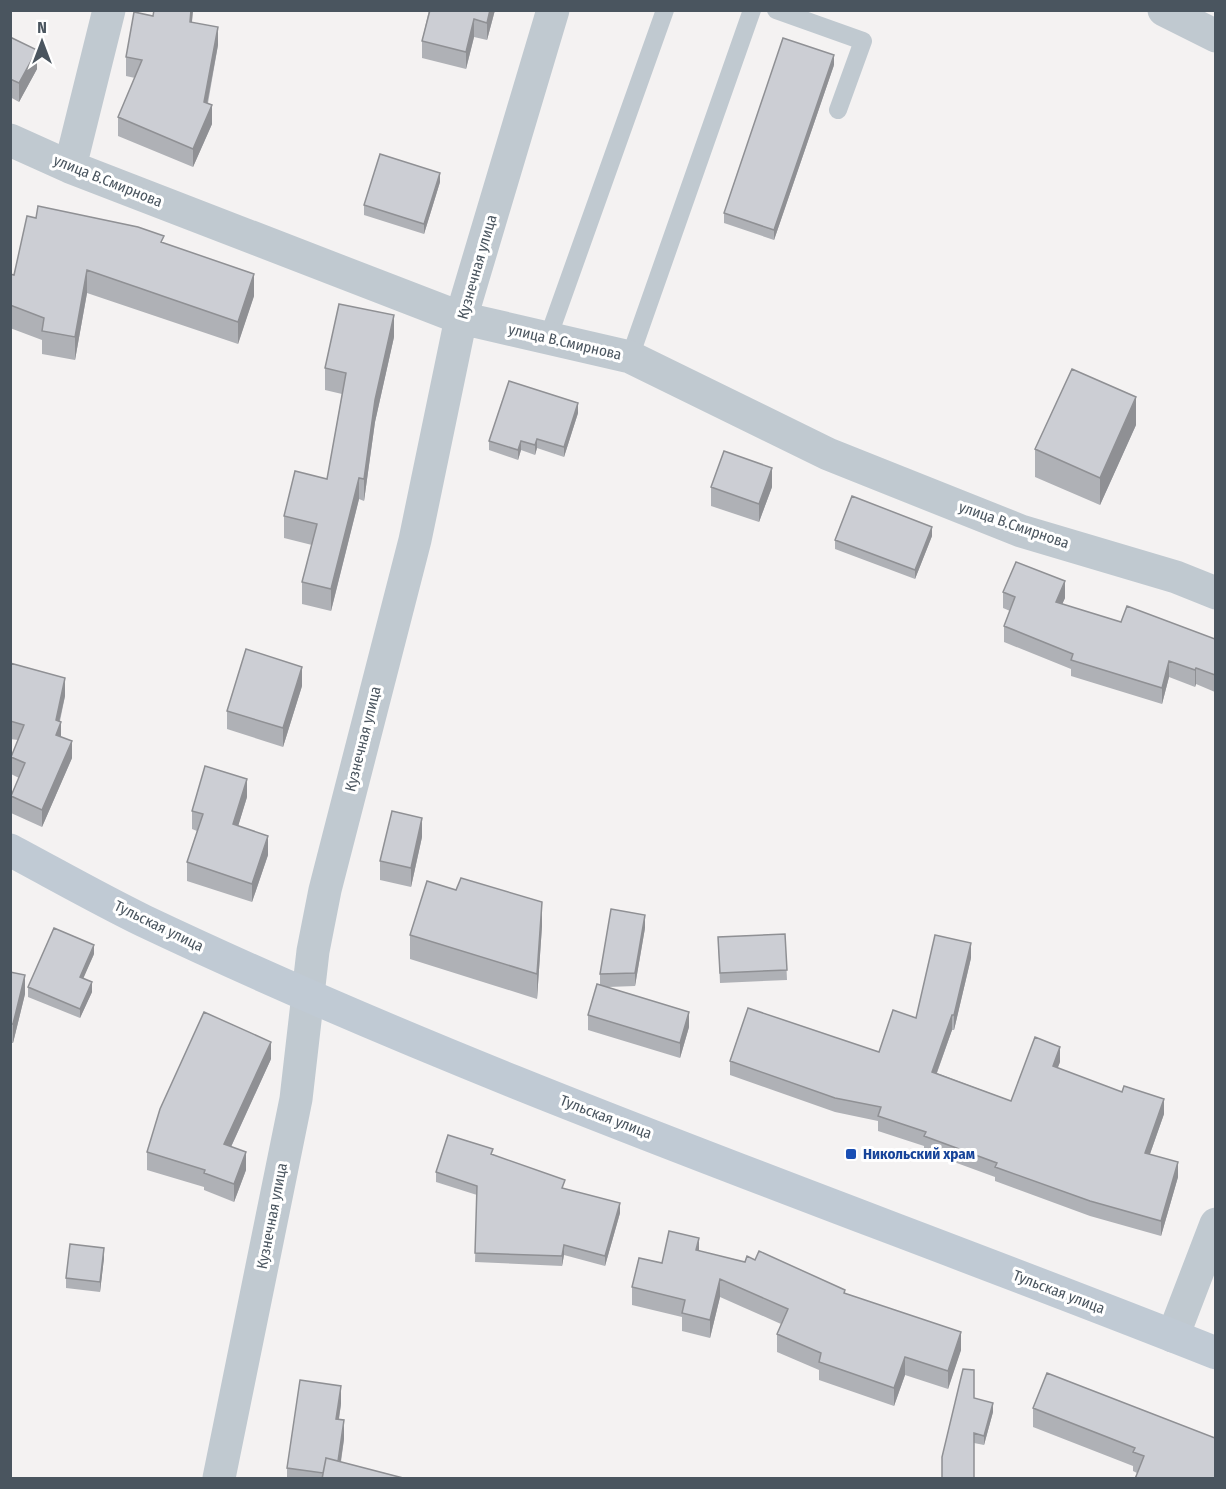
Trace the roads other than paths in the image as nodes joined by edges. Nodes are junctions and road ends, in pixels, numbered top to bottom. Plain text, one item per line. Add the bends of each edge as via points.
1 (109, 10) edge
2 (553, 10) edge
3 (664, 10) edge
4 (752, 10) edge
5 (776, 10) edge
6 (1164, 10) edge
7 (1215, 36) edge
8 (837, 110) dead end
9 (10, 140) edge
10 (70, 167) junction
11 (461, 318) junction
12 (548, 338) junction
13 (630, 357) junction
14 (1215, 593) edge
15 (10, 850) edge
16 (308, 995) junction
17 (1215, 1224) edge
18 (1173, 1336) junction
19 (1215, 1353) edge
20 (219, 1479) edge

1 - 10 street
2 - 11 street, Кузнечная улица
3 - 12 lane
4 - 13 lane
5 - 8 lane via 863,41
6 - 7 street
9 - 10 street, улица В.Смирнова
10 - 11 street, улица В.Смирнова
11 - 12 street, улица В.Смирнова
11 - 16 street, Кузнечная улица via 415,540 325,890
12 - 13 street, улица В.Смирнова
13 - 14 street, улица В.Смирнова via 828,454 1021,531 1176,577
15 - 16 main road, Тульская улица via 141,920
16 - 18 main road, Тульская улица via 578,1106
16 - 20 street, Кузнечная улица via 296,1099
17 - 18 street
18 - 19 main road, Тульская улица

